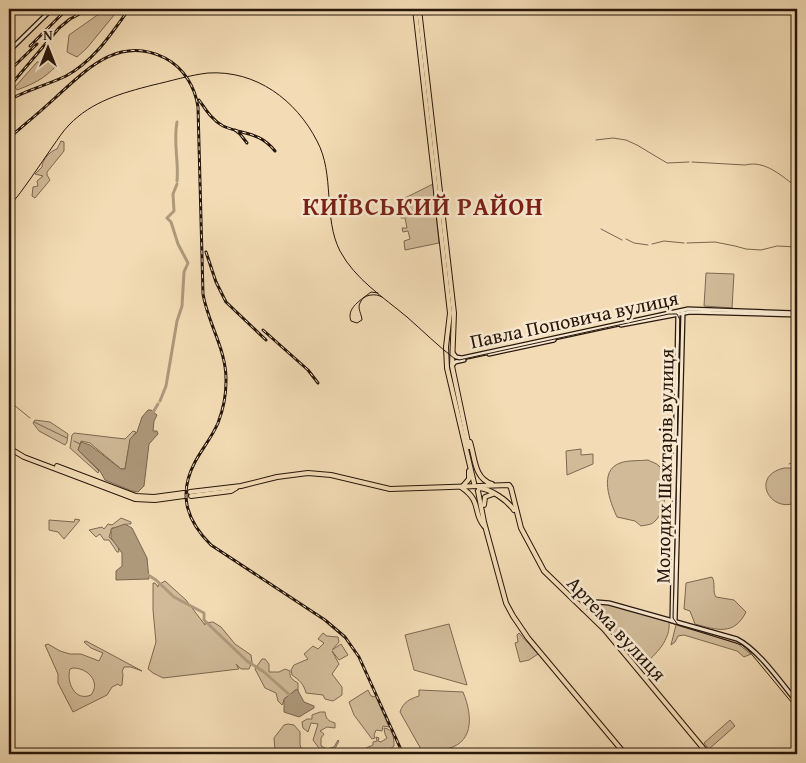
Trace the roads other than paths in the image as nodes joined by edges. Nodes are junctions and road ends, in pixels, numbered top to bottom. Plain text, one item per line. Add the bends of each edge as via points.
1 (52, 9) edge
2 (415, 9) edge
3 (419, 9) edge
4 (9, 51) edge
5 (681, 312) junction
6 (797, 314) edge
7 (452, 315) junction
8 (446, 347) junction
9 (451, 352) junction
10 (463, 360) junction
11 (452, 366) junction
12 (463, 436) junction
13 (468, 437) junction
14 (9, 447) edge
15 (497, 485) junction
16 (461, 487) junction
17 (467, 487) junction
18 (477, 491) tunnel mouth
19 (493, 493) junction
20 (512, 493) junction
21 (190, 494) dead end
22 (184, 495) dead end
23 (502, 499) junction
24 (517, 514) junction
25 (486, 521) junction
26 (486, 527) junction
27 (582, 609) junction
28 (674, 621) junction
29 (797, 702) edge
30 (625, 754) edge
31 (708, 754) edge

1 - 4 main road
2 - 7 main road
3 - 7 main road
5 - 6 main road, Павла Поповича вулиця
5 - 9 main road, Павла Поповича вулиця via 462,358
5 - 10 main road, Павла Поповича вулиця
5 - 28 main road, Молодих Шахтарів вулиця
7 - 8 main road
7 - 9 main road
8 - 9 main road
8 - 12 main road via 448,378
9 - 10 main road
9 - 11 main road
10 - 11 main road, Павла Поповича вулиця
11 - 13 main road
12 - 13 main road via 475,483
12 - 16 main road via 470,475
13 - 15 main road via 481,478
14 - 22 main road via 24,457 136,499
15 - 17 main road, Артема вулиця
15 - 19 main road via 492,488
15 - 20 main road via 509,485
16 - 17 main road, Артема вулиця
16 - 21 main road, Артема вулиця via 390,489 316,473
16 - 26 main road via 472,496 480,521
17 - 19 main road, Артема вулиця via 483,488
18 - 25 main road
19 - 23 main road, Артема вулиця
19 - 25 main road via 484,499
20 - 23 main road via 509,498
20 - 24 main road, Артема вулиця
23 - 24 main road, Артема вулиця
24 - 27 main road, Артема вулиця via 544,571
25 - 26 main road
26 - 30 main road via 506,602 513,616
27 - 28 main road via 605,602
27 - 31 main road, Артема вулиця via 607,633
28 - 29 main road via 742,642 755,652

